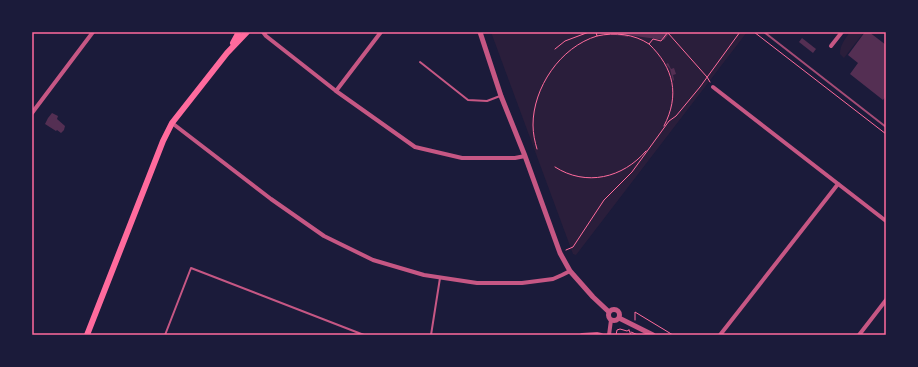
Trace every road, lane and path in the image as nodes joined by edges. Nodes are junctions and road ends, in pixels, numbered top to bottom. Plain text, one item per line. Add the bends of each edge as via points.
1 (93, 32) edge
2 (244, 32) edge
3 (258, 32) edge
4 (381, 32) edge
5 (480, 32) edge
6 (589, 32) edge
7 (596, 32) edge
8 (668, 32) edge
9 (740, 32) edge
10 (754, 32) edge
11 (842, 32) edge
12 (265, 34) edge
13 (597, 36) junction
14 (649, 44) junction
15 (832, 46) dead end
16 (555, 49) dead end
17 (420, 62) dead end
18 (707, 77) junction
19 (713, 87) joint
20 (336, 90) junction
21 (501, 96) junction
22 (32, 113) edge
23 (172, 123) junction
24 (662, 131) junction
25 (886, 134) edge
26 (656, 138) junction
27 (537, 149) dead end
28 (525, 156) junction
29 (555, 166) dead end
30 (838, 184) junction
31 (886, 221) edge
32 (560, 253) junction
33 (570, 271) junction
34 (440, 278) junction
35 (886, 300) edge
36 (609, 312) junction
37 (619, 318) junction
38 (611, 320) junction
39 (87, 335) edge
40 (165, 335) edge
41 (364, 335) edge
42 (431, 335) edge
43 (582, 335) edge
44 (601, 335) edge
45 (608, 335) edge
46 (631, 335) edge
47 (638, 335) edge
48 (653, 335) edge
49 (720, 335) edge
50 (859, 335) edge

1 - 22 street
2 - 23 main road
3 - 12 street
4 - 20 street
5 - 21 street
6 - 16 path via 565,41
7 - 13 path
8 - 14 path via 661,41 653,39
8 - 18 path
9 - 18 path
10 - 25 path
11 - 15 street
12 - 20 street
13 - 14 path via 626,35
13 - 27 path via 582,42 567,53 541,86 533,116
14 - 24 path via 662,59 672,83 673,101
17 - 21 lane via 468,100 487,101
18 - 19 path
18 - 24 path
19 - 30 street
20 - 28 street via 415,147 462,158
21 - 28 street
23 - 34 street via 324,236 373,260
23 - 39 main road via 162,141
24 - 26 path
26 - 29 path via 629,166 608,176 586,177 566,173
26 - 32 path via 632,172 604,200 573,247
28 - 32 street
30 - 31 street
30 - 49 street
32 - 33 street
33 - 34 street via 553,279 522,283 476,283
33 - 36 street
34 - 42 lane
35 - 50 street
36 - 37 street via 618,310
36 - 38 street
37 - 38 street
37 - 48 street
38 - 45 street
40 - 41 lane via 191,268
43 - 44 street
46 - 47 path via 629,330

